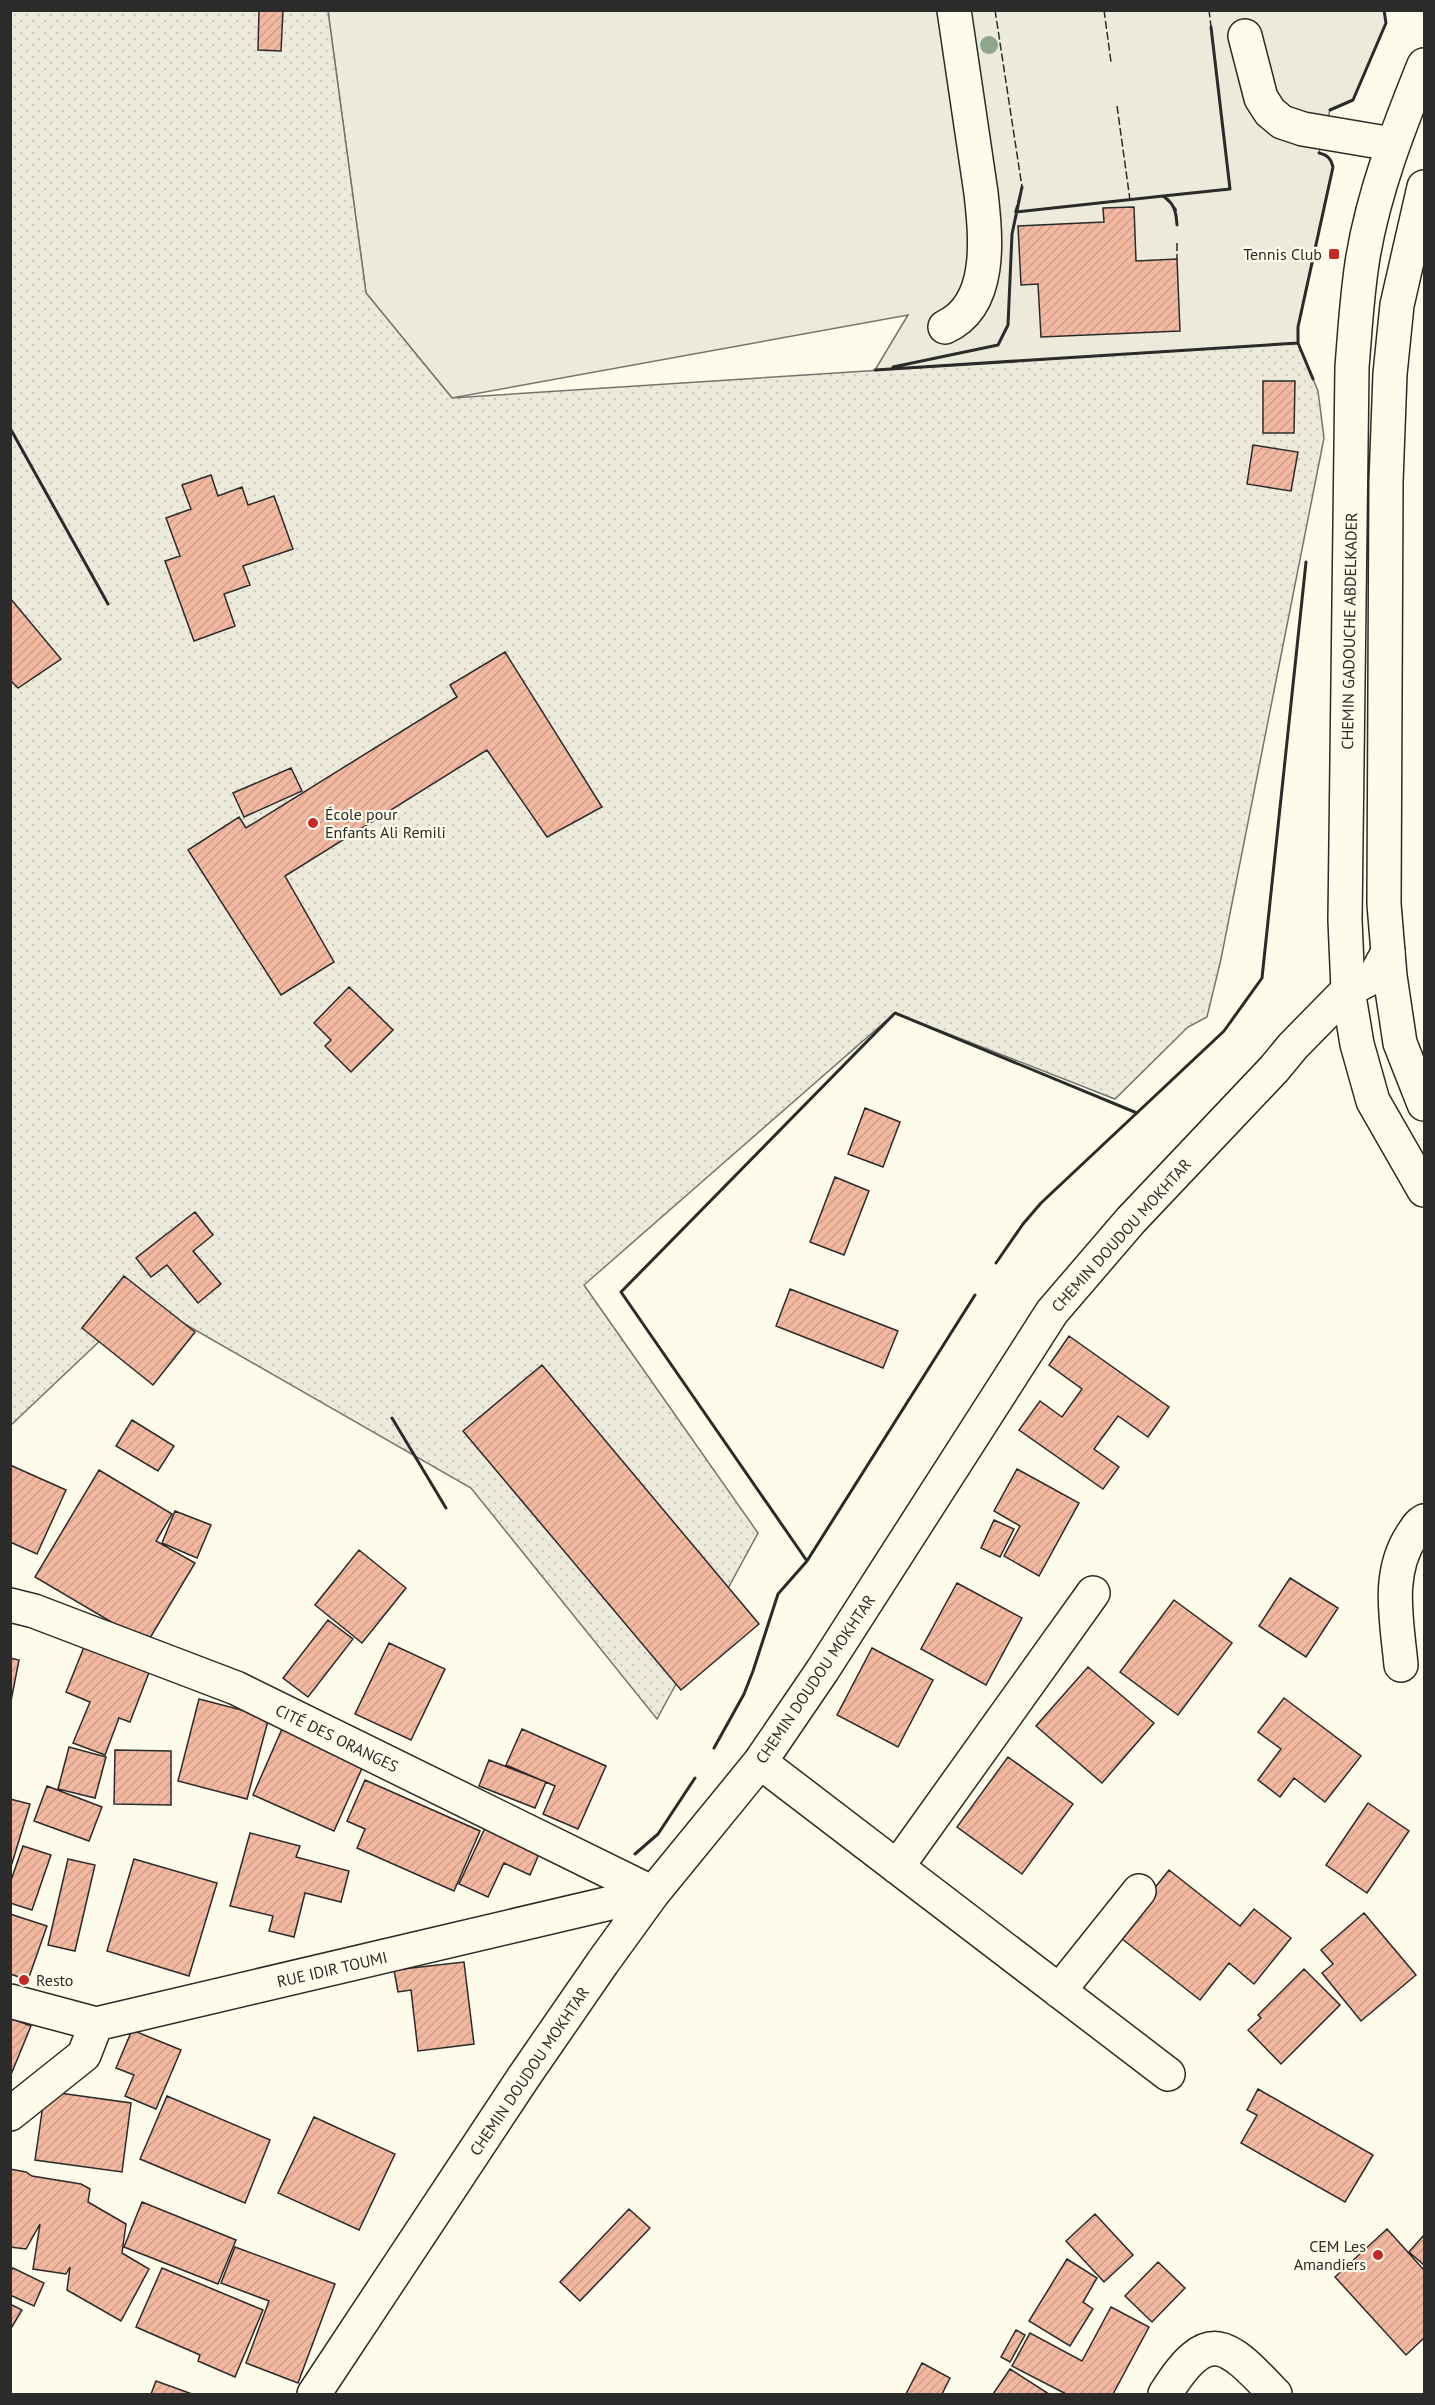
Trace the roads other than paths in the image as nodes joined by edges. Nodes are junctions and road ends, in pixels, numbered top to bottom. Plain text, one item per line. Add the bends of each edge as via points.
1 (954, 10) edge
2 (1245, 36) dead end
3 (1425, 65) edge
4 (1392, 144) junction
5 (1425, 187) edge
6 (945, 327) dead end
7 (1388, 952) junction
8 (1347, 990) junction
9 (1396, 1017) junction
10 (1425, 1104) edge
11 (1425, 1190) edge
12 (1425, 1521) edge
13 (1093, 1593) dead end
14 (10, 1605) edge
15 (1401, 1665) dead end
16 (760, 1762) junction
17 (897, 1867) junction
18 (1139, 1891) dead end
19 (653, 1893) junction
20 (1059, 1991) junction
21 (10, 2001) edge
22 (96, 2024) junction
23 (1168, 2074) dead end
24 (10, 2115) edge
25 (314, 2394) edge
26 (1165, 2394) edge
27 (1275, 2394) edge

1 - 6 street via 984,219 982,270 970,308
2 - 4 street via 1261,98 1282,122
3 - 4 street, CHEMIN GADOUCHE ABDELKADER
4 - 8 street, CHEMIN GADOUCHE ABDELKADER via 1363,257 1352,367
5 - 7 street via 1397,305 1390,374 1384,880
7 - 8 street via 1375,976
7 - 9 street
8 - 9 street
8 - 11 street, CHEMIN GADOUCHE ABDELKADER via 1373,1101
8 - 16 street, CHEMIN DOUDOU MOKHTAR via 1131,1220 1052,1311
9 - 10 street via 1400,1043
12 - 15 street via 1403,1548 1394,1585
13 - 17 street
14 - 19 street, CITÉ DES ORANGES via 236,1688
16 - 17 street
16 - 19 street, CHEMIN DOUDOU MOKHTAR
17 - 20 street
18 - 20 street
19 - 22 street, RUE IDIR TOUMI
19 - 25 street, CHEMIN DOUDOU MOKHTAR via 525,2075
20 - 23 street
21 - 22 street, RUE IDIR TOUMI
22 - 24 street via 84,2055
26 - 27 street via 1179,2372 1207,2349 1222,2348 1241,2358

